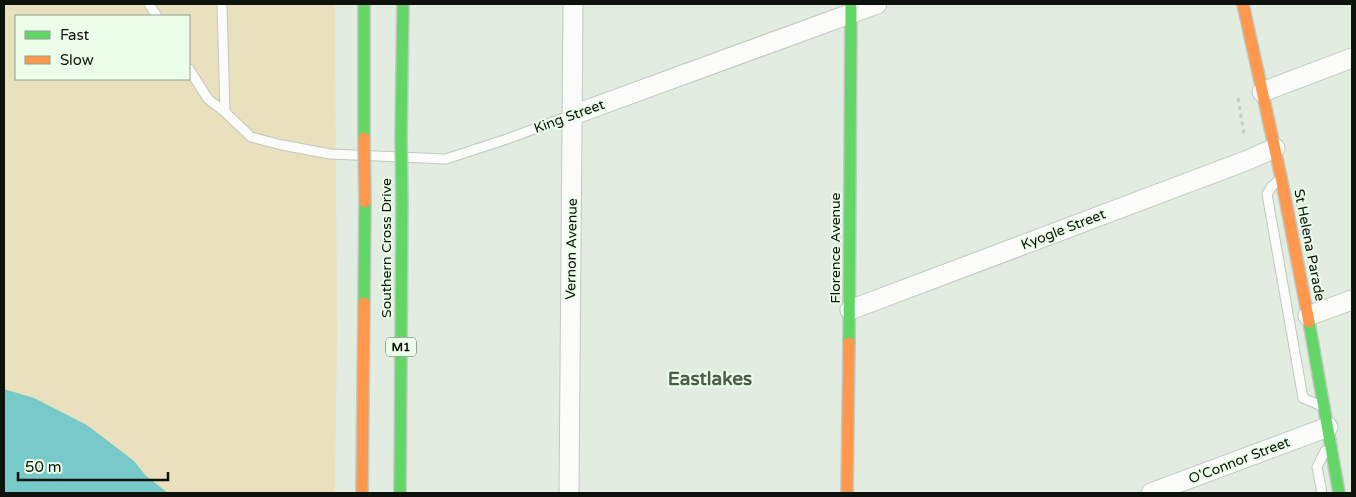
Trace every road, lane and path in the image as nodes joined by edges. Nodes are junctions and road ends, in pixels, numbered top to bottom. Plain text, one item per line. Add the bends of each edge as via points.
1 (149, 4) edge
2 (222, 4) edge
3 (364, 4) edge
4 (403, 4) edge
5 (573, 4) edge
6 (877, 4) edge
7 (1243, 4) edge
8 (851, 8) edge
9 (156, 15) edge
10 (1352, 58) edge
11 (190, 71) edge
12 (1262, 92) junction
13 (225, 112) junction
14 (573, 115) junction
15 (1275, 148) junction
16 (1282, 178) junction
17 (1352, 300) edge
18 (850, 310) junction
19 (1308, 316) junction
20 (1324, 407) junction
21 (1329, 434) junction
22 (362, 493) edge
23 (400, 493) edge
24 (569, 493) edge
25 (847, 493) edge
26 (1151, 493) edge
27 (1322, 493) edge
28 (1339, 493) edge

1 - 9 lane
2 - 13 lane
3 - 22 main road, Southern Cross Drive, bridge
4 - 23 main road, Southern Cross Drive / M1, bridge
5 - 14 street, Vernon Avenue
6 - 8 street, King Street
7 - 12 main road, St Helena Parade
8 - 14 street, King Street
8 - 18 main road, Florence Avenue
10 - 12 street
11 - 13 lane via 208,99
12 - 15 main road, St Helena Parade
13 - 14 lane, King Street via 251,137 282,145 330,154 446,159
14 - 24 street, Vernon Avenue
15 - 16 main road, St Helena Parade
15 - 18 street, Kyogle Street
16 - 19 main road, St Helena Parade
16 - 20 lane via 1267,194 1303,398
17 - 19 street
18 - 25 main road, Florence Avenue
19 - 20 main road, St Helena Parade
20 - 21 main road, St Helena Parade
21 - 26 street, O'Connor Street
21 - 27 lane via 1317,467
21 - 28 main road, St Helena Parade

